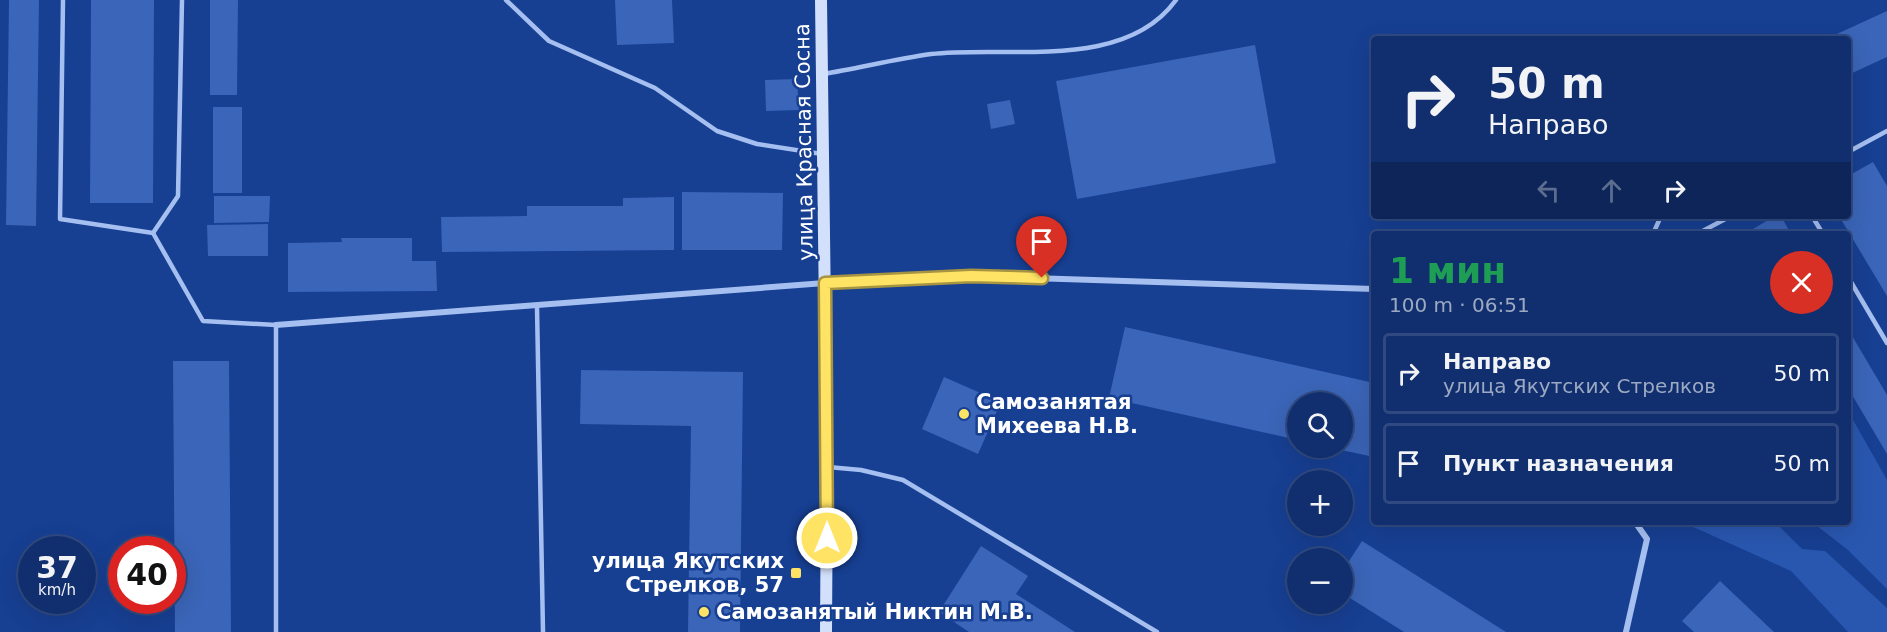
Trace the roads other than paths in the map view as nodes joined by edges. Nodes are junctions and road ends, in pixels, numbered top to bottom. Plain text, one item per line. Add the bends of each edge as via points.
1 (63, 0) edge
2 (182, 0) edge
3 (506, 0) edge
4 (821, 0) edge
5 (1176, 0) edge
6 (823, 74) junction
7 (1887, 132) edge
8 (1851, 150) edge
9 (822, 154) junction
10 (1725, 219) edge
11 (1703, 231) edge
12 (153, 233) junction
13 (1851, 282) edge
14 (825, 283) junction
15 (1371, 289) edge
16 (537, 307) junction
17 (276, 325) junction
18 (1887, 344) edge
19 (827, 467) junction
20 (1637, 525) edge
21 (276, 632) edge
22 (543, 632) edge
23 (826, 632) edge
24 (1157, 632) edge
25 (1626, 632) edge

1 - 12 lane via 60,219
2 - 12 lane via 178,196
3 - 9 lane via 549,41 655,88 717,131 757,144
4 - 6 street, улица Красная Сосна
5 - 6 lane via 1166,14 1131,37 1060,52 932,54
6 - 9 street, улица Красная Сосна
7 - 8 lane
9 - 14 street, улица Красная Сосна
10 - 11 lane
12 - 17 lane via 203,321
13 - 18 lane
14 - 15 street via 971,276
14 - 16 street
14 - 19 street, улица Красная Сосна
16 - 17 street
16 - 22 lane
17 - 21 lane
19 - 23 street, улица Красная Сосна
19 - 24 lane via 903,480
20 - 25 street via 1647,539

